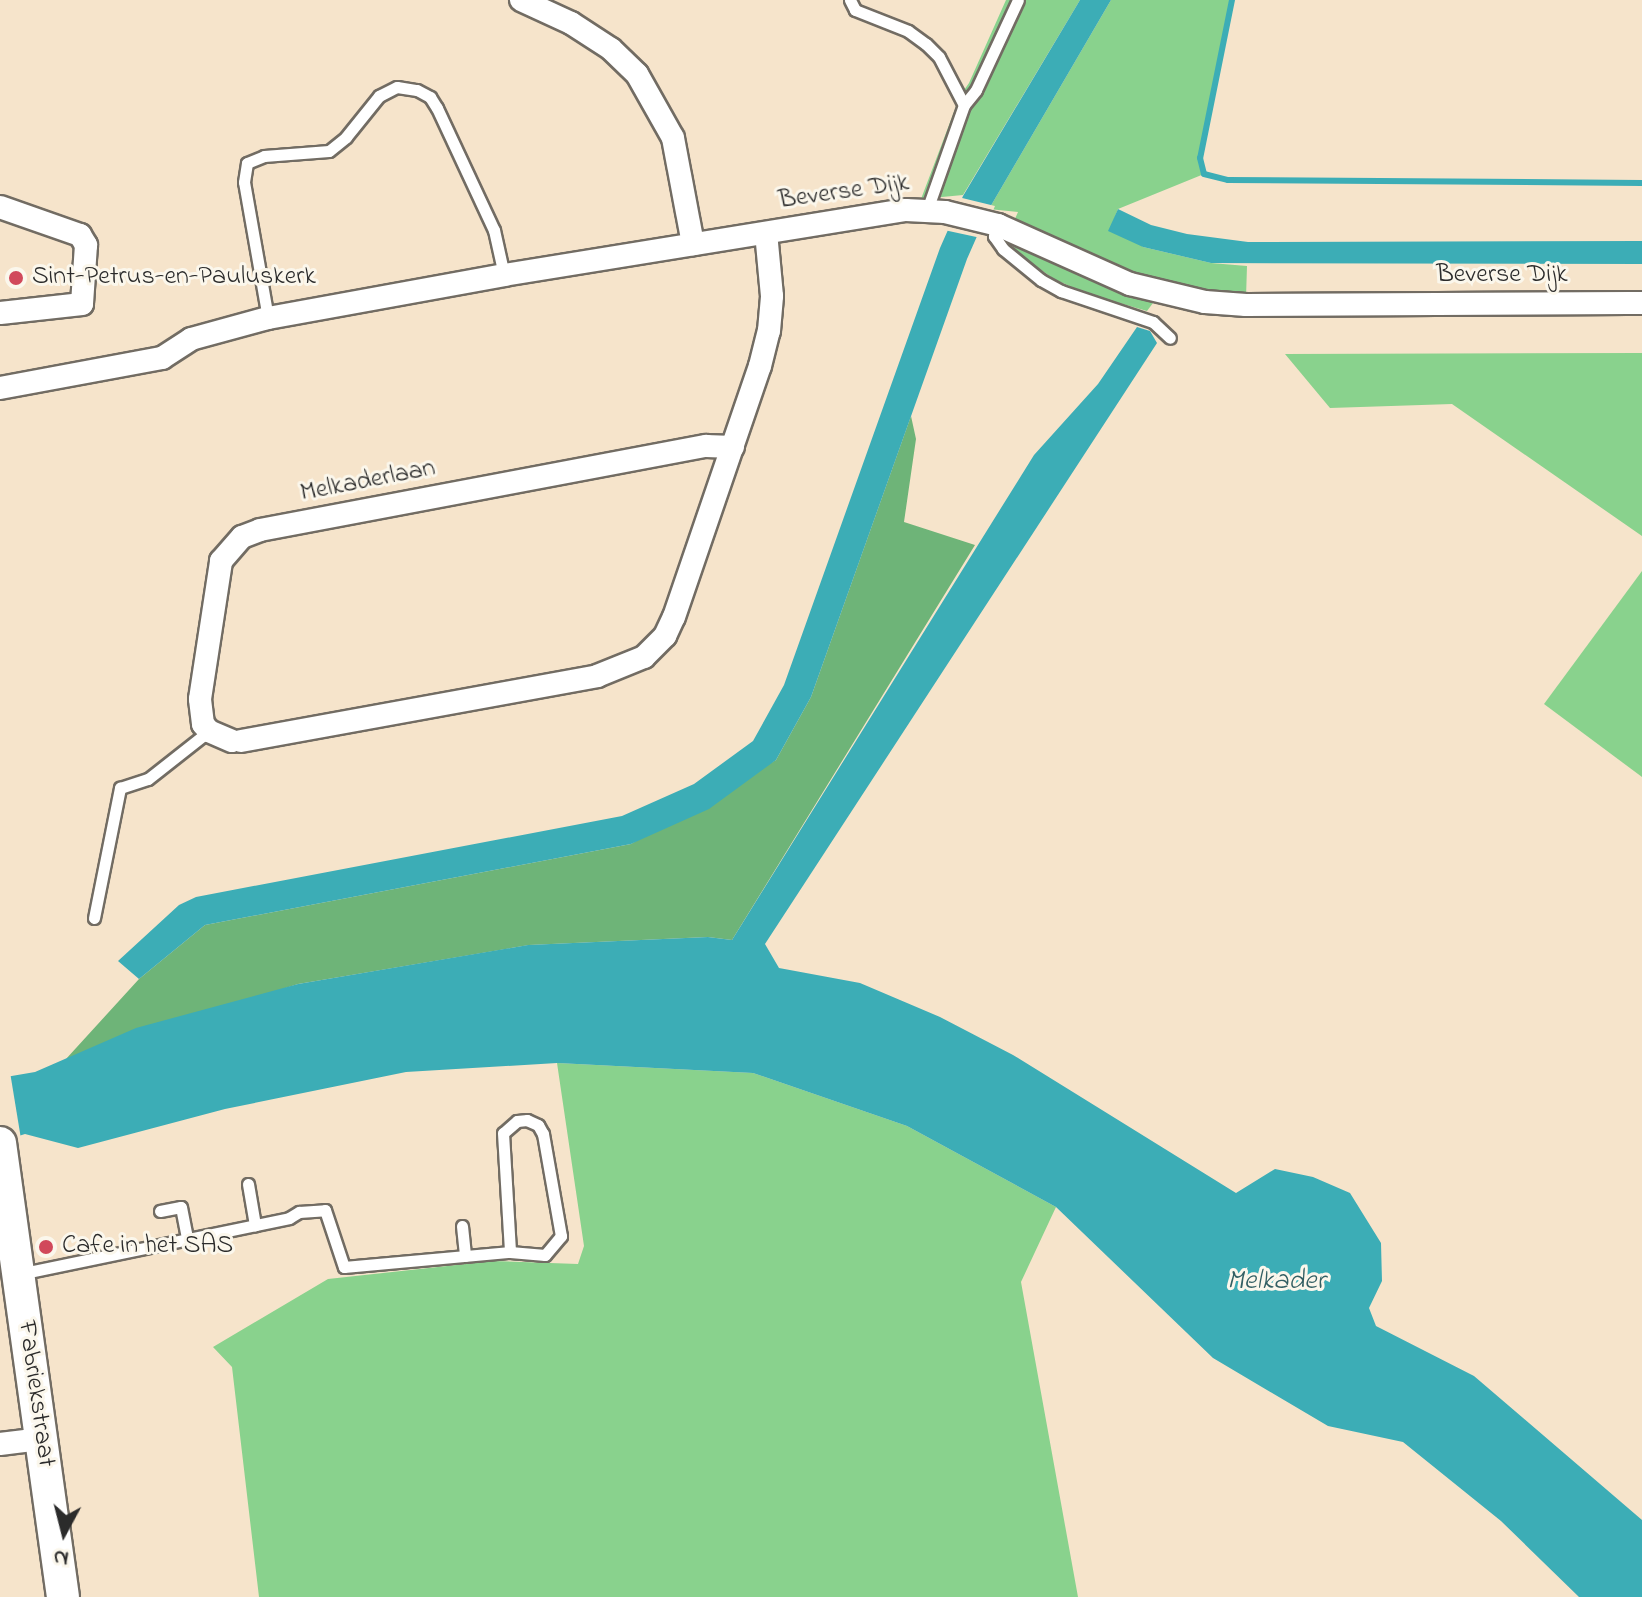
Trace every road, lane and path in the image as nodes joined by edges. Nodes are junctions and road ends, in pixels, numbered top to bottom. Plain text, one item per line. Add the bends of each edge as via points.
1 (521, 0) edge
2 (850, 0) edge
3 (1018, 0) edge
4 (964, 105) junction
5 (0, 207) edge
6 (936, 211) junction
7 (998, 225) junction
8 (766, 233) junction
9 (693, 244) junction
10 (504, 275) junction
11 (1642, 303) edge
12 (0, 313) edge
13 (268, 318) junction
14 (1170, 338) dead end
15 (0, 388) edge
16 (733, 447) junction
17 (209, 731) junction
18 (94, 918) dead end
19 (1, 1152) edge
20 (248, 1184) dead end
21 (160, 1211) dead end
22 (255, 1225) junction
23 (462, 1226) dead end
24 (187, 1239) junction
25 (510, 1252) junction
26 (465, 1256) junction
27 (19, 1274) junction
28 (40, 1439) junction
29 (0, 1444) edge
30 (63, 1597) edge

1 - 9 street via 571,23 637,74 673,138
2 - 4 lane via 855,10 926,44 939,57
3 - 4 lane
4 - 6 lane
5 - 12 street via 80,235 86,245 82,304
6 - 7 street, Beverse Dijk
6 - 8 street, Beverse Dijk via 870,214
7 - 11 street, Beverse Dijk via 1130,284 1205,302
7 - 14 lane via 994,236 1003,249 1041,280 1153,322
8 - 9 street, Beverse Dijk
8 - 16 street via 772,291 769,331
9 - 10 street, Beverse Dijk
10 - 13 street, Beverse Dijk
10 - 13 lane via 494,230 437,108 417,90 397,87 379,96 329,151 264,156 247,163 244,182
13 - 15 street, Beverse Dijk via 191,339 162,358
16 - 17 street via 674,617 665,636 644,657 597,676 236,741
16 - 17 street, Melkaderlaan via 706,446 242,537 221,561 216,584 199,713
17 - 18 lane via 171,764 148,779 127,783 117,793
19 - 27 main road, Fabriekstraat
20 - 22 lane
21 - 24 lane via 181,1207
22 - 24 lane
22 - 26 lane via 325,1210 344,1267
23 - 26 lane
24 - 27 lane
25 - 25 lane via 545,1255 561,1236 543,1134 527,1120 503,1133
25 - 26 lane
27 - 28 main road, Fabriekstraat
28 - 29 street
28 - 30 main road, Fabriekstraat

